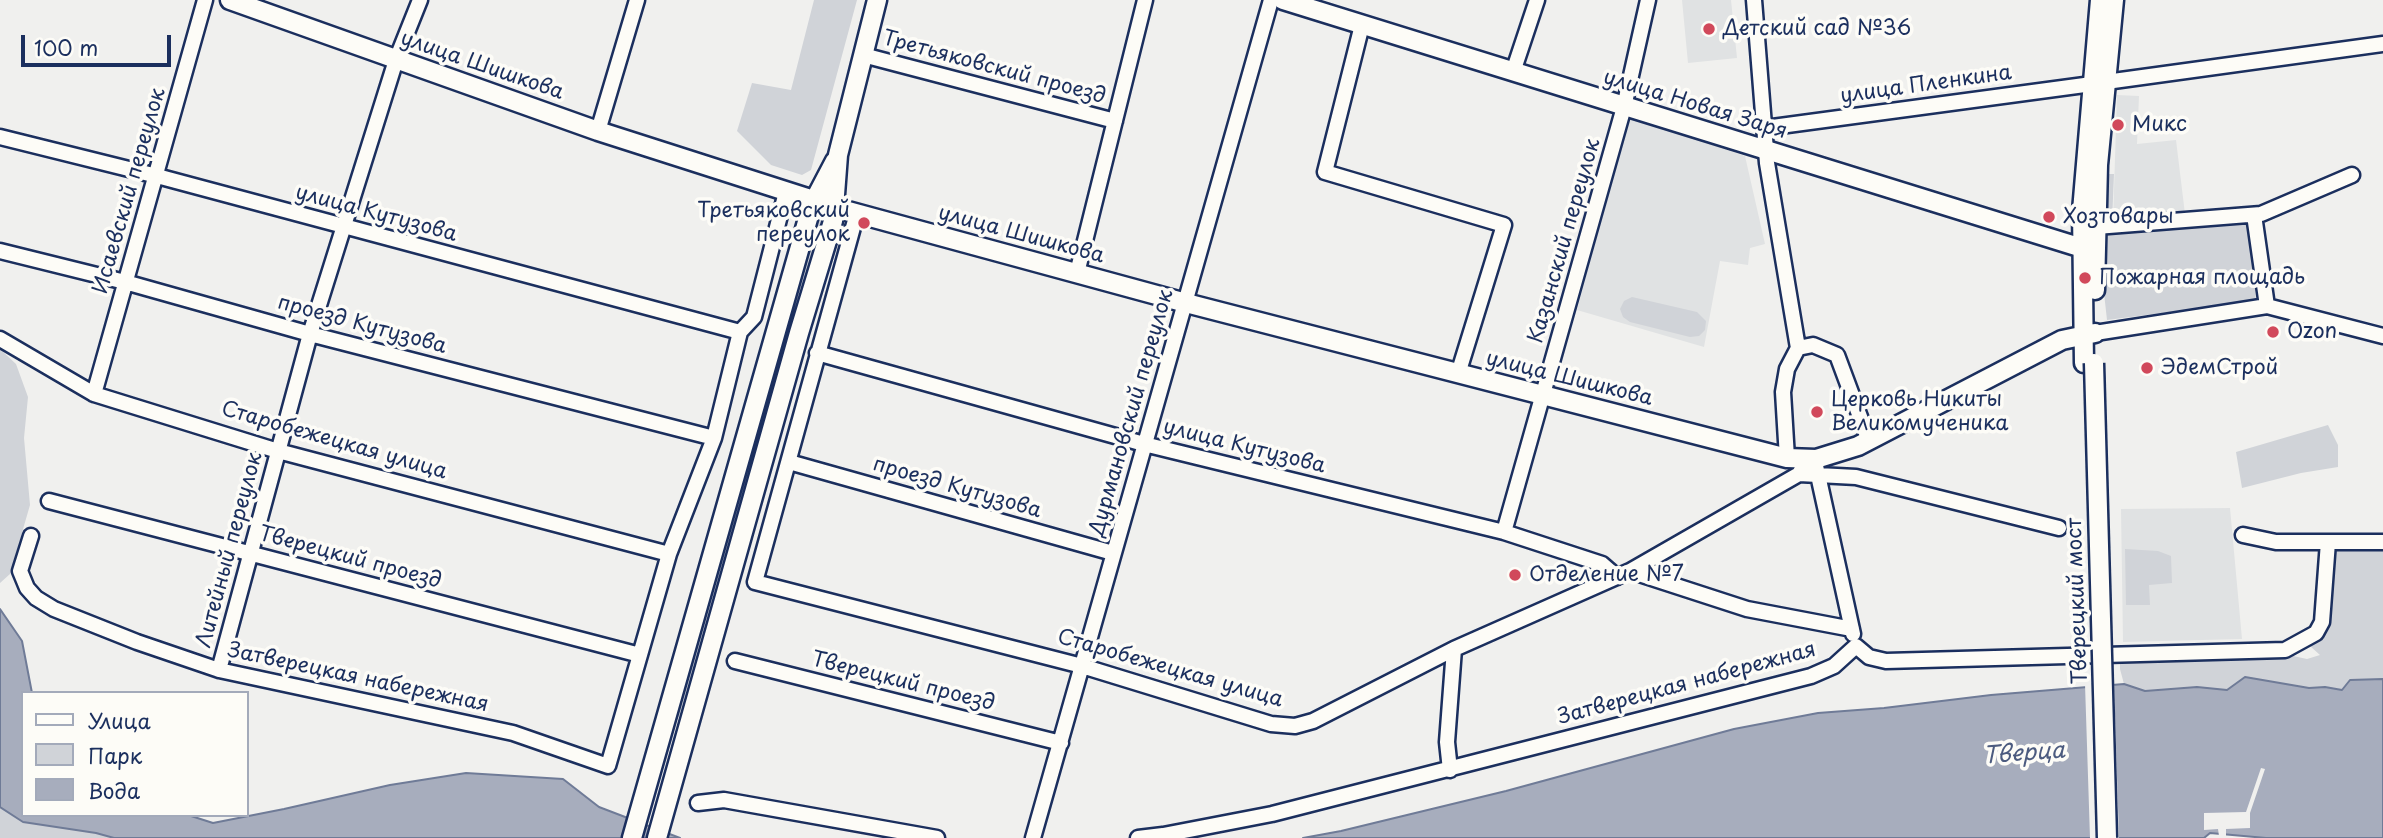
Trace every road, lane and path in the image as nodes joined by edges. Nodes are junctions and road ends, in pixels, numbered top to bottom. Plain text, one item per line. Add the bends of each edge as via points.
1 (205, 0) edge
2 (230, 0) edge
3 (419, 0) edge
4 (637, 0) edge
5 (877, 0) edge
6 (1145, 0) edge
7 (1271, 0) edge
8 (1283, 0) edge
9 (1537, 0) edge
10 (1648, 0) edge
11 (1754, 0) edge
12 (2100, 0) edge
13 (2114, 0) edge
14 (1362, 25) junction
15 (2383, 44) edge
16 (863, 55) junction
17 (397, 61) junction
18 (1513, 72) junction
19 (2099, 83) junction
20 (1624, 107) junction
21 (1115, 121) junction
22 (1765, 128) junction
23 (598, 131) junction
24 (0, 137) edge
25 (1766, 150) junction
26 (838, 155) junction
27 (157, 176) junction
28 (2352, 176) dead end
29 (786, 192) junction
30 (814, 201) junction
31 (835, 207) junction
32 (858, 214) junction
33 (2254, 215) junction
34 (2089, 222) junction
35 (344, 228) junction
36 (2089, 250) junction
37 (0, 251) edge
38 (1077, 273) junction
39 (125, 282) junction
40 (1186, 303) junction
41 (2267, 306) junction
42 (740, 332) junction
43 (310, 334) junction
44 (2089, 334) junction
45 (2383, 336) edge
46 (0, 339) edge
47 (1798, 348) junction
48 (817, 354) junction
49 (2089, 363) junction
50 (1458, 374) junction
51 (94, 394) junction
52 (1544, 395) junction
53 (714, 438) junction
54 (1869, 441) junction
55 (1144, 444) junction
56 (278, 451) junction
57 (1787, 458) junction
58 (789, 463) junction
59 (1809, 466) junction
60 (48, 501) dead end
61 (2059, 528) dead end
62 (1504, 532) junction
63 (2242, 535) dead end
64 (31, 536) dead end
65 (2328, 542) junction
66 (2383, 542) edge
67 (1114, 553) junction
68 (249, 554) junction
69 (669, 554) junction
70 (1623, 574) junction
71 (1852, 629) junction
72 (1856, 646) junction
73 (1454, 649) junction
74 (640, 655) junction
75 (735, 662) dead end
76 (1082, 666) junction
77 (219, 670) junction
78 (1061, 743) junction
79 (1450, 770) junction
80 (698, 803) dead end
81 (632, 838) edge
82 (657, 838) edge
83 (937, 838) edge
84 (1033, 838) edge
85 (1138, 838) edge
86 (2099, 838) edge
87 (2107, 838) edge

1 - 27 street, Исаевский переулок
2 - 17 main road, улица Шишкова
3 - 17 street, Литейный переулок
4 - 23 street
5 - 16 main road
6 - 21 street
7 - 40 street, Дурмановский переулок
8 - 14 main road, улица Новая Заря
9 - 18 street
10 - 20 street, Казанский переулок
11 - 22 street
12 - 19 main road
13 - 19 main road
14 - 18 main road, улица Новая Заря
14 - 50 street via 1325,172 1504,225
15 - 19 street, улица Пленкина
16 - 21 street, Третьяковский проезд
16 - 26 main road
17 - 23 main road, улица Шишкова
17 - 35 street, Литейный переулок
18 - 20 main road, улица Новая Заря
19 - 22 street, улица Пленкина
19 - 34 main road
20 - 25 main road, улица Новая Заря
20 - 52 street, Казанский переулок
21 - 38 street
22 - 25 street
23 - 29 main road, улица Шишкова
24 - 27 street, улица Кутузова
25 - 36 main road, улица Новая Заря
25 - 47 street
26 - 30 main road
26 - 31 main road
27 - 35 street, улица Кутузова
27 - 39 street, Исаевский переулок
28 - 33 street
29 - 30 main road, улица Шишкова
29 - 42 street via 754,317
30 - 31 main road, улица Шишкова
30 - 81 main road
31 - 32 main road, улица Шишкова
31 - 82 main road
32 - 38 main road, улица Шишкова
32 - 48 street
33 - 34 street
33 - 41 street
34 - 36 main road
35 - 42 street, улица Кутузова
35 - 43 street, Литейный переулок
36 - 44 main road
37 - 39 street, проезд Кутузова
38 - 40 main road, улица Шишкова
39 - 43 street, проезд Кутузова
39 - 51 street, Исаевский переулок
40 - 50 main road, улица Шишкова
40 - 55 street, Дурмановский переулок
41 - 44 street
41 - 45 street
42 - 53 street
43 - 53 street, проезд Кутузова
43 - 56 street, Литейный переулок
44 - 49 main road
44 - 54 main road, Старобежецкая улица via 2062,340
46 - 51 street, Старобежецкая улица
47 - 54 street via 1813,345 1837,355
47 - 57 street via 1787,369 1783,392
48 - 55 street, улица Кутузова
48 - 58 street
49 - 86 main road, Тверецкий мост
49 - 87 main road, Тверецкий мост, bridge
50 - 52 main road, улица Шишкова
51 - 56 street, Старобежецкая улица
52 - 57 main road, улица Шишкова
52 - 62 street, Казанский переулок
53 - 69 street
54 - 59 main road, Старобежецкая улица
55 - 62 street, улица Кутузова
55 - 67 street, Дурмановский переулок
56 - 68 street, Литейный переулок
56 - 69 street, Старобежецкая улица
57 - 59 main road, улица Шишкова
58 - 67 street, проезд Кутузова
58 - 76 street, Старобежецкая улица via 755,582
59 - 61 street, улица Шишкова
59 - 70 street, Старобежецкая улица
59 - 71 street
60 - 68 street, Тверецкий проезд
62 - 70 street, улица Кутузова
63 - 65 street via 2276,542
64 - 77 street, Затверецкая набережная via 20,571 36,598 137,642
65 - 66 street
65 - 72 street via 2322,622 2316,633 2285,650 1885,661 1869,657
67 - 76 street, Дурмановский переулок
68 - 74 street, Тверецкий проезд
68 - 77 street, Литейный переулок
69 - 74 street
70 - 71 street, улица Кутузова via 1747,609
70 - 73 street, Старобежецкая улица
71 - 72 street
72 - 79 street, Затверецкая набережная via 1834,666 1811,676
73 - 76 street, Старобежецкая улица via 1326,715 1295,726 1271,724
73 - 79 street via 1447,742
74 - 77 street, Затверецкая набережная via 608,766 513,733
75 - 78 street, Тверецкий проезд
76 - 78 street, Дурмановский переулок
78 - 84 street, Дурмановский переулок
79 - 85 street, Затверецкая набережная via 1272,814
80 - 83 street via 724,800

